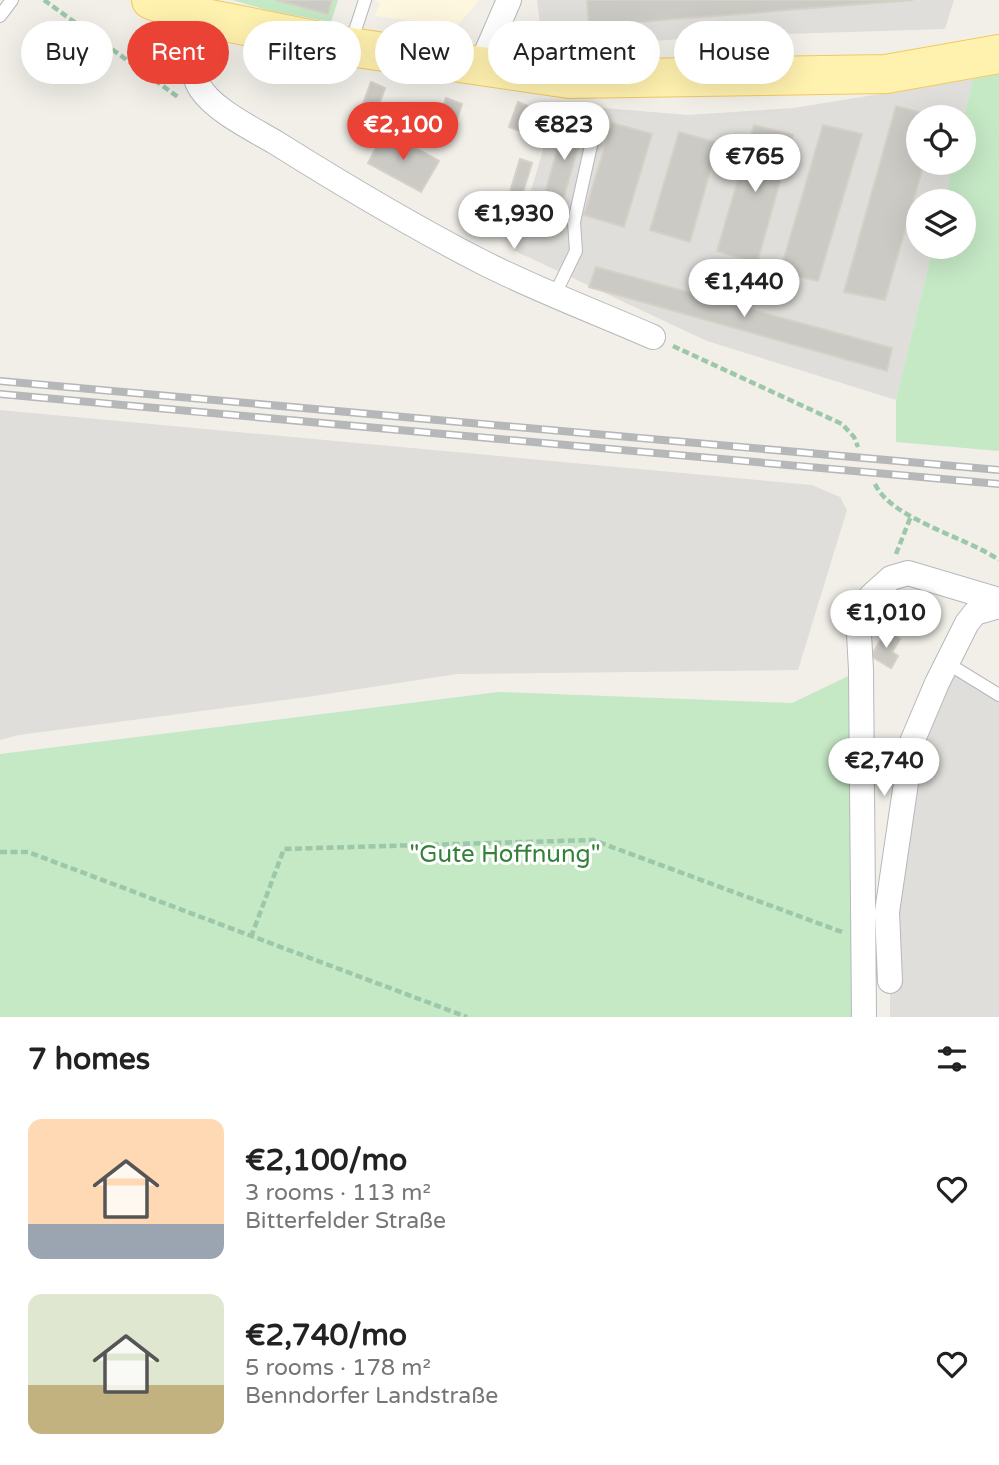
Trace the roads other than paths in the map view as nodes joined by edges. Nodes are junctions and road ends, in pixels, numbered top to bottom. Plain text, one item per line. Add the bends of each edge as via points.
1 (12, 0) edge
2 (151, 0) edge
3 (365, 0) edge
4 (509, 0) edge
5 (0, 16) edge
6 (195, 16) junction
7 (358, 21) edge
8 (243, 26) edge
9 (361, 49) edge
10 (999, 54) edge
11 (480, 67) junction
12 (594, 132) dead end
13 (555, 294) junction
14 (653, 337) road end
15 (999, 600) edge
16 (999, 606) edge
17 (947, 663) junction
18 (999, 695) edge
19 (890, 981) dead end
20 (864, 1017) edge

1 - 5 lane
2 - 6 main road
3 - 7 lane
4 - 11 street
6 - 8 main road
6 - 13 street via 190,58 198,84 230,115 359,195 484,263
9 - 11 main road
10 - 11 main road via 886,74 569,79
12 - 13 lane via 574,222 576,251
13 - 14 street
15 - 20 street via 908,573 891,578 858,616
16 - 17 street via 975,613
17 - 18 lane
17 - 19 street via 912,742 887,912

